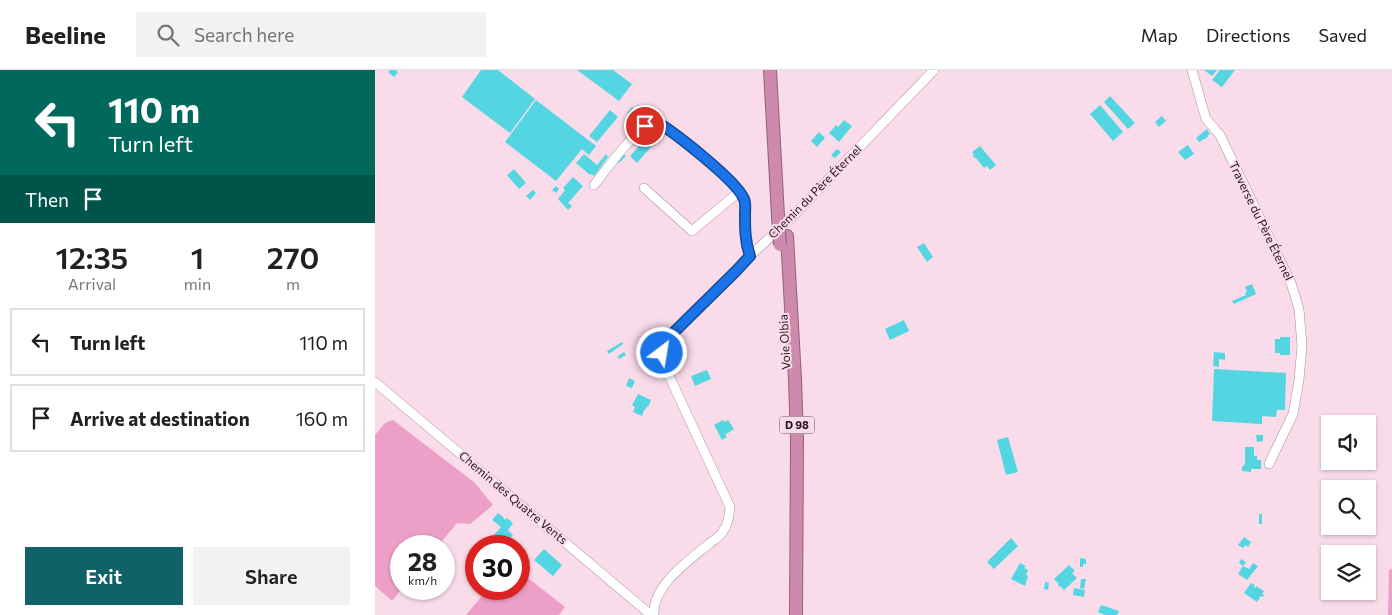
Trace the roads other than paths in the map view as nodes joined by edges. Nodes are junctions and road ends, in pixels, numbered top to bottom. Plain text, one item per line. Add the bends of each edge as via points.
1 (770, 70) edge
2 (777, 70) edge
3 (935, 70) edge
4 (1192, 70) edge
5 (593, 185) dead end
6 (645, 188) dead end
7 (740, 191) junction
8 (782, 215) junction
9 (784, 240) junction
10 (750, 256) junction
11 (375, 382) edge
12 (1269, 464) dead end
13 (652, 615) edge
14 (789, 615) edge
15 (796, 615) edge

1 - 8 highway, Voie Olbia / D 98
2 - 8 highway, Voie Olbia / D 98
3 - 10 street, Chemin du Père Éternel
4 - 12 street, Traverse du Père Éternel via 1206,119 1220,135 1291,283 1299,309 1302,346 1293,414
5 - 7 street via 633,136 655,121 675,134
6 - 7 street via 692,231
7 - 10 street via 745,201 746,245
8 - 9 highway, Voie Olbia / D 98, bridge
9 - 14 highway, Voie Olbia / D 98 via 790,436
9 - 15 highway, Voie Olbia / D 98 via 797,440
10 - 13 street, Chemin du Père Éternel via 668,338 662,353 665,368 730,507 722,533 668,580 657,596
11 - 13 street, Chemin des Quatre Vents

